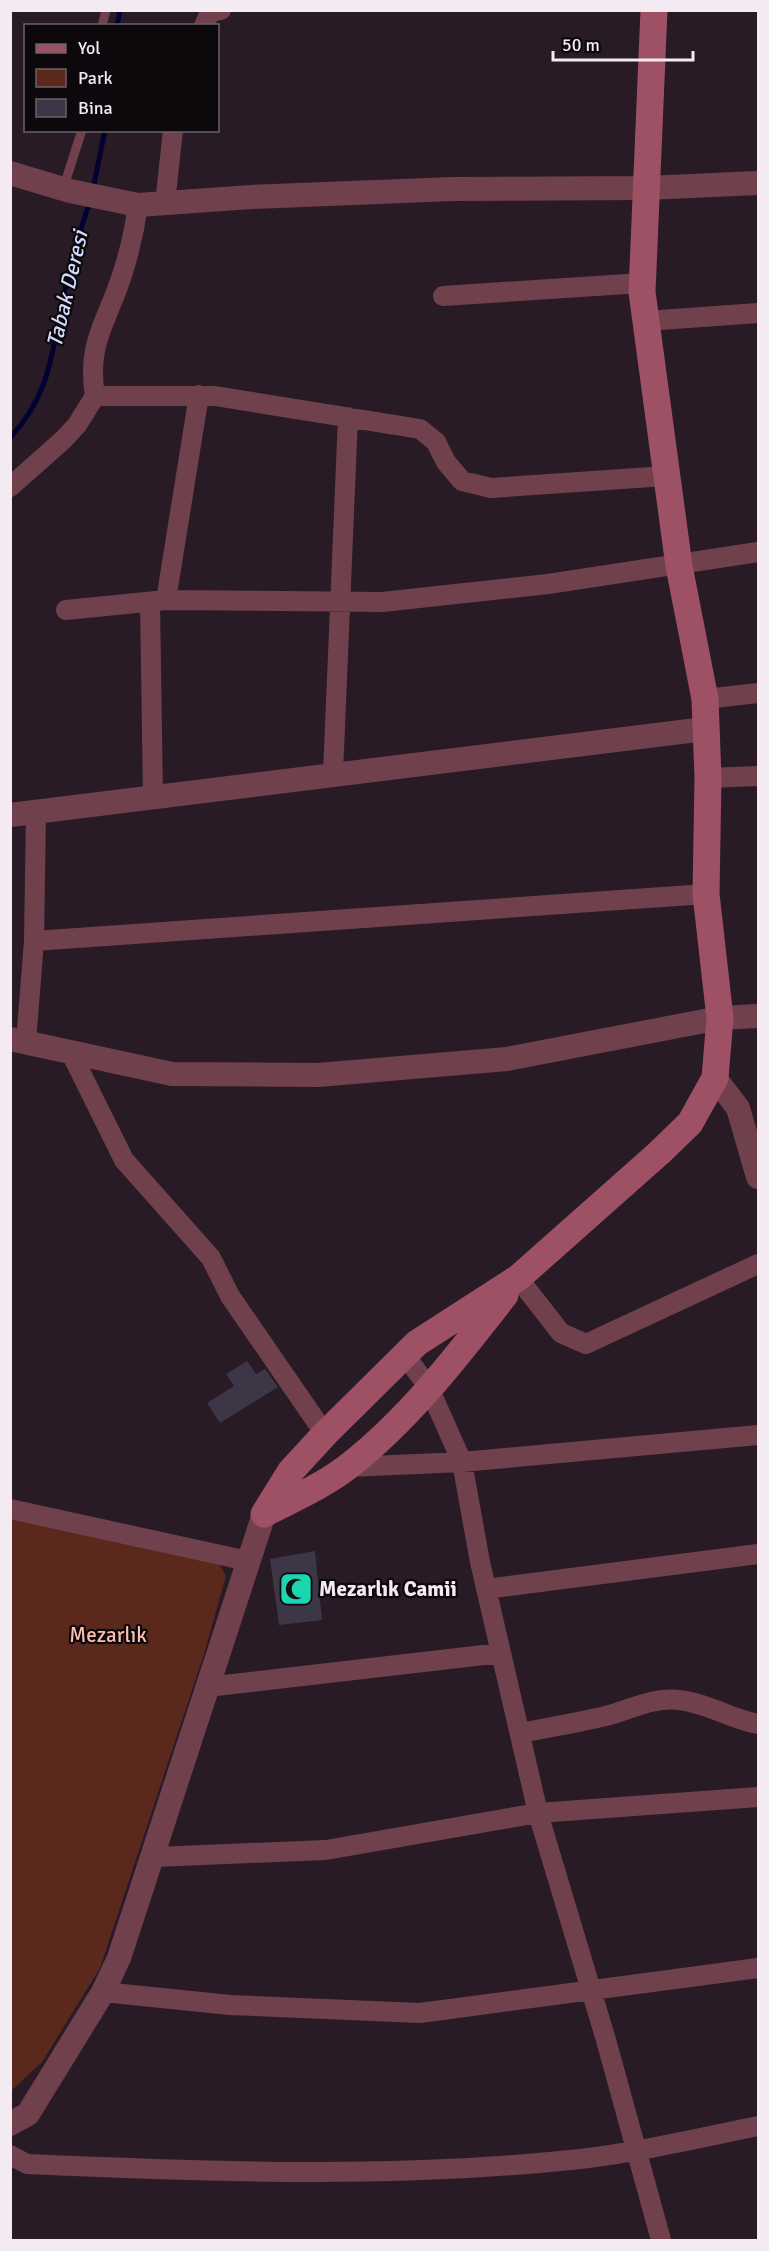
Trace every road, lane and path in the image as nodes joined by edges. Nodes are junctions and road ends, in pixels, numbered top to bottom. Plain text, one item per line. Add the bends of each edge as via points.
1 (221, 10) edge
2 (654, 10) edge
3 (205, 24) edge
4 (82, 132) edge
5 (173, 132) edge
6 (10, 173) edge
7 (759, 183) edge
8 (646, 188) junction
9 (67, 190) junction
10 (165, 203) junction
11 (138, 205) junction
12 (642, 283) junction
13 (443, 296) dead end
14 (759, 312) edge
15 (646, 321) junction
16 (199, 395) junction
17 (95, 396) junction
18 (348, 417) junction
19 (666, 476) junction
20 (10, 487) edge
21 (759, 552) edge
22 (679, 566) junction
23 (158, 601) junction
24 (341, 602) junction
25 (66, 610) dead end
26 (759, 693) edge
27 (705, 699) junction
28 (705, 729) junction
29 (333, 774) junction
30 (759, 776) edge
31 (708, 778) junction
32 (153, 797) junction
33 (36, 812) junction
34 (10, 815) edge
35 (706, 894) junction
36 (34, 941) junction
37 (759, 1016) edge
38 (720, 1018) junction
39 (18, 1040) edge
40 (70, 1051) junction
41 (715, 1078) junction
42 (759, 1177) edge
43 (759, 1264) edge
44 (519, 1278) junction
45 (405, 1355) junction
46 (429, 1388) junction
47 (325, 1434) junction
48 (759, 1435) edge
49 (462, 1462) junction
50 (348, 1467) junction
51 (10, 1509) edge
52 (264, 1514) junction
53 (759, 1554) edge
54 (248, 1561) junction
55 (486, 1589) junction
56 (501, 1653) junction
57 (207, 1687) junction
58 (759, 1724) edge
59 (520, 1733) junction
60 (759, 1797) edge
61 (538, 1813) junction
62 (154, 1857) junction
63 (759, 1968) edge
64 (103, 1992) junction
65 (592, 1992) junction
66 (10, 2124) edge
67 (759, 2126) edge
68 (636, 2151) junction
69 (10, 2155) edge
70 (661, 2241) edge

1 - 3 street via 210,12
2 - 8 main road
4 - 9 lane
5 - 10 street
6 - 9 street
7 - 8 street
8 - 10 street via 453,189
8 - 12 main road
9 - 11 street
10 - 11 street
11 - 17 street via 123,274 95,340 91,373
12 - 13 street
12 - 15 main road
14 - 15 street
15 - 19 main road
16 - 17 street
16 - 18 street
16 - 23 street
17 - 20 street via 63,440
18 - 19 street via 420,429 436,442 462,481 490,488
18 - 24 street
19 - 22 main road
21 - 22 street
22 - 24 street via 524,587 382,602
22 - 27 main road
23 - 24 street
23 - 25 street
23 - 32 street
24 - 29 street
26 - 27 street
27 - 28 main road
28 - 29 street
28 - 31 main road
29 - 32 street
30 - 31 street
31 - 35 main road
32 - 33 street
33 - 34 street
33 - 36 street
35 - 36 street
35 - 38 main road
36 - 39 street
37 - 38 street
38 - 40 street via 507,1059 318,1075 172,1074
38 - 41 main road
39 - 40 street
40 - 47 street via 124,1160 211,1258 230,1296
41 - 42 street via 738,1108
41 - 44 main road via 690,1123
43 - 44 street via 586,1344 561,1333
44 - 45 main road via 417,1343
44 - 46 main road
45 - 46 street
45 - 47 main road
46 - 49 street
46 - 50 main road via 380,1440
47 - 52 main road via 290,1472
48 - 49 street
49 - 50 street
49 - 55 street
50 - 52 main road
51 - 54 street
52 - 54 street
53 - 55 street
54 - 57 street
55 - 56 street
56 - 57 street
56 - 59 street
57 - 62 street
58 - 59 street via 740,1721 701,1703 676,1699 637,1704 605,1716
59 - 61 street
60 - 61 street
61 - 62 street via 326,1850
61 - 65 street
62 - 64 street
63 - 65 street
64 - 65 street via 230,2005 420,2013
64 - 66 street via 28,2114
65 - 68 street
67 - 68 street
68 - 69 street via 455,2167 249,2173 27,2164
68 - 70 street

